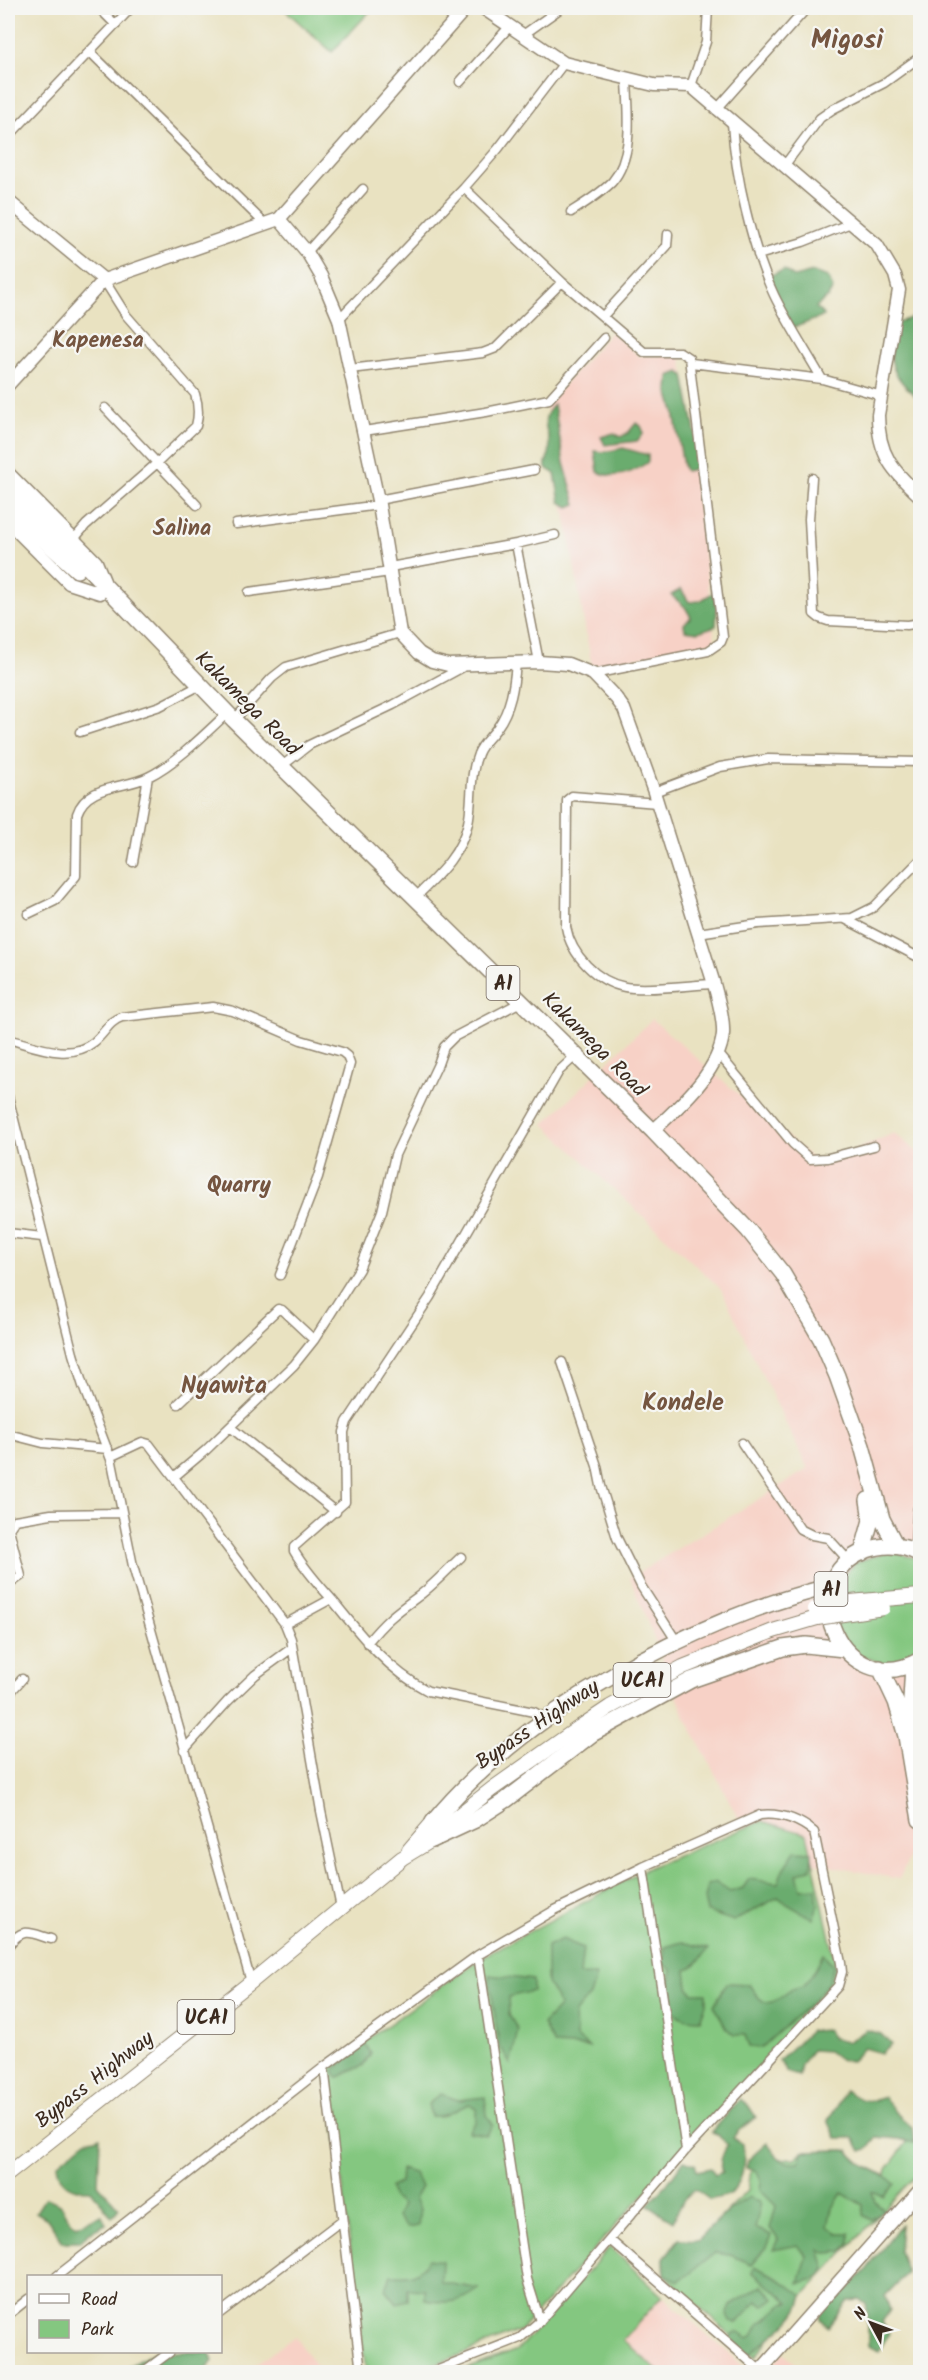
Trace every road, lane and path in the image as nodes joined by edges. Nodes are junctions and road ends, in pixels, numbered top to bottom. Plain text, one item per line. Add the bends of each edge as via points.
1 (99, 8) edge
2 (132, 8) edge
3 (466, 8) edge
4 (483, 8) edge
5 (561, 8) edge
6 (708, 8) edge
7 (806, 9) dead end
8 (116, 25) junction
9 (510, 26) junction
10 (523, 35) junction
11 (89, 51) junction
12 (921, 57) edge
13 (564, 63) junction
14 (627, 79) junction
15 (460, 82) dead end
16 (691, 86) junction
17 (716, 110) junction
18 (732, 123) junction
19 (8, 137) edge
20 (784, 166) junction
21 (464, 188) junction
22 (363, 189) dead end
23 (8, 201) edge
24 (571, 212) dead end
25 (279, 219) junction
26 (851, 223) junction
27 (265, 224) junction
28 (668, 234) dead end
29 (306, 252) junction
30 (758, 255) junction
31 (104, 280) junction
32 (562, 282) junction
33 (603, 316) junction
34 (339, 319) junction
35 (604, 338) dead end
36 (691, 363) junction
37 (350, 369) junction
38 (822, 379) junction
39 (8, 385) edge
40 (882, 396) junction
41 (105, 408) dead end
42 (364, 431) junction
43 (156, 464) junction
44 (534, 470) dead end
45 (8, 473) edge
46 (812, 478) dead end
47 (8, 488) edge
48 (921, 496) edge
49 (378, 503) junction
50 (197, 505) dead end
51 (8, 507) edge
52 (8, 522) edge
53 (236, 524) dead end
54 (555, 535) dead end
55 (74, 539) junction
56 (516, 544) junction
57 (390, 569) junction
58 (103, 591) junction
59 (249, 592) dead end
60 (921, 623) edge
61 (400, 633) junction
62 (539, 662) junction
63 (516, 663) junction
64 (469, 664) junction
65 (593, 674) junction
66 (193, 689) junction
67 (228, 720) junction
68 (80, 732) dead end
69 (921, 762) edge
70 (282, 766) junction
71 (148, 777) junction
72 (656, 797) junction
73 (921, 860) edge
74 (133, 862) dead end
75 (415, 898) junction
76 (28, 914) dead end
77 (845, 919) junction
78 (698, 933) junction
79 (921, 958) edge
80 (714, 984) junction
81 (515, 1005) junction
82 (8, 1039) edge
83 (718, 1053) junction
84 (571, 1060) junction
85 (8, 1096) edge
86 (653, 1131) junction
87 (874, 1146) dead end
88 (8, 1233) edge
89 (42, 1237) junction
90 (280, 1275) dead end
91 (314, 1340) junction
92 (562, 1362) dead end
93 (178, 1404) dead end
94 (230, 1427) junction
95 (8, 1434) edge
96 (742, 1443) dead end
97 (109, 1453) junction
98 (174, 1477) junction
99 (921, 1509) edge
100 (336, 1512) junction
101 (121, 1513) junction
102 (896, 1546) junction
103 (919, 1553) edge
104 (461, 1557) dead end
105 (855, 1557) junction
106 (8, 1585) edge
107 (832, 1586) junction
108 (921, 1596) edge
109 (331, 1599) junction
110 (921, 1604) edge
111 (285, 1624) junction
112 (677, 1642) junction
113 (367, 1643) junction
114 (292, 1648) junction
115 (844, 1649) junction
116 (917, 1663) edge
117 (879, 1668) junction
118 (22, 1679) dead end
119 (8, 1695) edge
120 (546, 1719) junction
121 (184, 1750) junction
122 (921, 1775) edge
123 (490, 1786) junction
124 (921, 1820) edge
125 (433, 1822) junction
126 (432, 1840) junction
127 (402, 1858) junction
128 (642, 1867) junction
129 (341, 1908) junction
130 (51, 1939) dead end
131 (8, 1946) edge
132 (478, 1955) junction
133 (251, 1982) junction
134 (324, 2067) junction
135 (686, 2150) junction
136 (8, 2174) edge
137 (921, 2190) edge
138 (342, 2220) junction
139 (610, 2240) junction
140 (60, 2275) edge
141 (27, 2300) edge
142 (222, 2311) edge
143 (8, 2315) edge
144 (540, 2321) junction
145 (170, 2353) edge
146 (760, 2372) edge
147 (143, 2373) edge
148 (361, 2373) edge
149 (433, 2373) edge

1 - 8 street
2 - 8 street
3 - 25 street
4 - 9 street
5 - 10 street
6 - 16 street via 706,42
7 - 17 street
8 - 11 street
9 - 10 street
9 - 15 street
10 - 13 street
11 - 19 street
11 - 27 street
12 - 20 street via 884,83 820,118
13 - 14 street
13 - 21 street
14 - 16 street via 654,85
14 - 24 street via 628,143 624,161 613,180
16 - 17 street
17 - 18 street
18 - 20 street
18 - 30 street via 733,153
20 - 26 street
21 - 32 street
21 - 34 street
22 - 29 street
23 - 31 street
25 - 27 street
25 - 29 street
26 - 30 street
26 - 40 street via 884,253 899,290
27 - 31 street
28 - 33 street via 667,246
29 - 34 street
30 - 38 street via 775,297
31 - 39 street
31 - 43 street via 126,315 195,394 196,426
32 - 33 street
32 - 37 street via 496,348 483,354
33 - 36 street via 644,352 684,352
34 - 37 street
35 - 42 street via 549,399
36 - 38 street
36 - 65 street via 723,637 708,651
37 - 42 street
38 - 40 street
40 - 48 street via 878,429 883,453 890,466
41 - 43 street
42 - 49 street
43 - 50 street
43 - 55 street
44 - 49 street
45 - 55 street
46 - 60 street via 809,519 814,614 828,621
47 - 58 highway, Kakamega Road / A1 via 59,536
49 - 53 street
49 - 57 street
51 - 58 highway, Kakamega Road / A1
52 - 58 street via 69,583
54 - 56 street
55 - 58 street via 96,562
56 - 57 street
56 - 62 street
57 - 59 street
57 - 61 street
58 - 66 highway, Kakamega Road / A1
58 - 67 highway, Kakamega Road / A1
61 - 64 street via 432,662
61 - 67 street via 286,668
62 - 63 street
62 - 65 street via 568,664
63 - 64 street
63 - 75 street via 508,710 477,756 468,824 456,854
64 - 70 street via 309,745
65 - 72 street via 624,709
66 - 67 highway, Kakamega Road / A1
66 - 68 street via 166,704
67 - 70 highway, Kakamega Road / A1
67 - 71 street
67 - 81 highway, Kakamega Road / A1
69 - 72 street via 768,759 720,767
70 - 75 highway, Kakamega Road / A1
71 - 74 street
71 - 76 street via 98,792 80,804 76,876 55,901
72 - 78 street
72 - 80 street via 572,796 567,800 566,927 570,942 588,966 622,986
73 - 77 street via 874,906
75 - 86 highway, Kakamega Road / A1
77 - 78 street via 758,924
77 - 79 street
78 - 80 street
80 - 83 street via 722,1016 723,1035
81 - 84 highway, Kakamega Road / A1
81 - 91 street via 454,1037 444,1047 395,1155 366,1256
82 - 90 street via 76,1052 122,1017 213,1007 233,1011 347,1056 350,1064 318,1177
83 - 86 street via 705,1077
83 - 87 street via 793,1144 810,1159
84 - 100 street via 560,1071 430,1297 347,1422 345,1502
84 - 105 highway, Kakamega Road / A1 via 745,1233 780,1278 815,1341 865,1473 871,1520
85 - 89 street
86 - 102 highway, Kakamega Road / A1 via 748,1230 783,1274 837,1376 882,1519
88 - 89 street
89 - 97 street via 73,1354
91 - 93 street via 278,1309
91 - 94 street
92 - 112 street via 617,1538 641,1586
94 - 98 street
94 - 100 street
95 - 97 street
96 - 105 street via 800,1529 828,1538
97 - 98 street via 145,1441
97 - 101 street
98 - 111 street
99 - 103 main road
100 - 109 street via 294,1547
101 - 106 street via 51,1514 15,1520 9,1529 21,1576
101 - 121 street
102 - 103 highway, A1
102 - 105 highway, A1 via 878,1547
104 - 113 street via 399,1609
105 - 107 highway, A1
107 - 112 highway via 755,1610
107 - 115 highway, A1 via 831,1626
108 - 123 main road, Bypass Highway / UCA1, bridge via 815,1609 682,1661 606,1702
109 - 111 street
109 - 113 street
110 - 123 main road, Bypass Highway / UCA1, bridge via 817,1618 772,1631 683,1667 610,1707
111 - 114 street
112 - 120 highway
113 - 120 street via 383,1660 428,1691 534,1712
114 - 121 street via 255,1675
114 - 129 street
115 - 117 highway, A1 via 866,1665
115 - 126 highway via 815,1645 783,1648 691,1680 592,1734 506,1800
116 - 117 highway
116 - 122 highway via 910,1700
117 - 124 highway via 896,1702 906,1736
118 - 119 street
120 - 125 highway via 483,1768
121 - 133 street
123 - 125 main road, Bypass Highway / UCA1
123 - 126 main road, Bypass Highway / UCA1
125 - 127 main road, Bypass Highway / UCA1
126 - 127 main road, Bypass Highway / UCA1
127 - 129 main road, Bypass Highway / UCA1
128 - 132 street via 555,1910
128 - 135 street
128 - 135 street via 760,1815 775,1814 805,1825 814,1832 843,1972 838,1986
129 - 133 main road, Bypass Highway / UCA1
130 - 131 street via 26,1931
132 - 134 street
132 - 144 street via 527,2279
133 - 136 main road, Bypass Highway / UCA1
134 - 138 street
134 - 140 street
135 - 139 street
137 - 146 street
138 - 142 street
138 - 148 street
139 - 144 street
139 - 146 street
141 - 143 street
144 - 149 street via 520,2338
145 - 147 street

